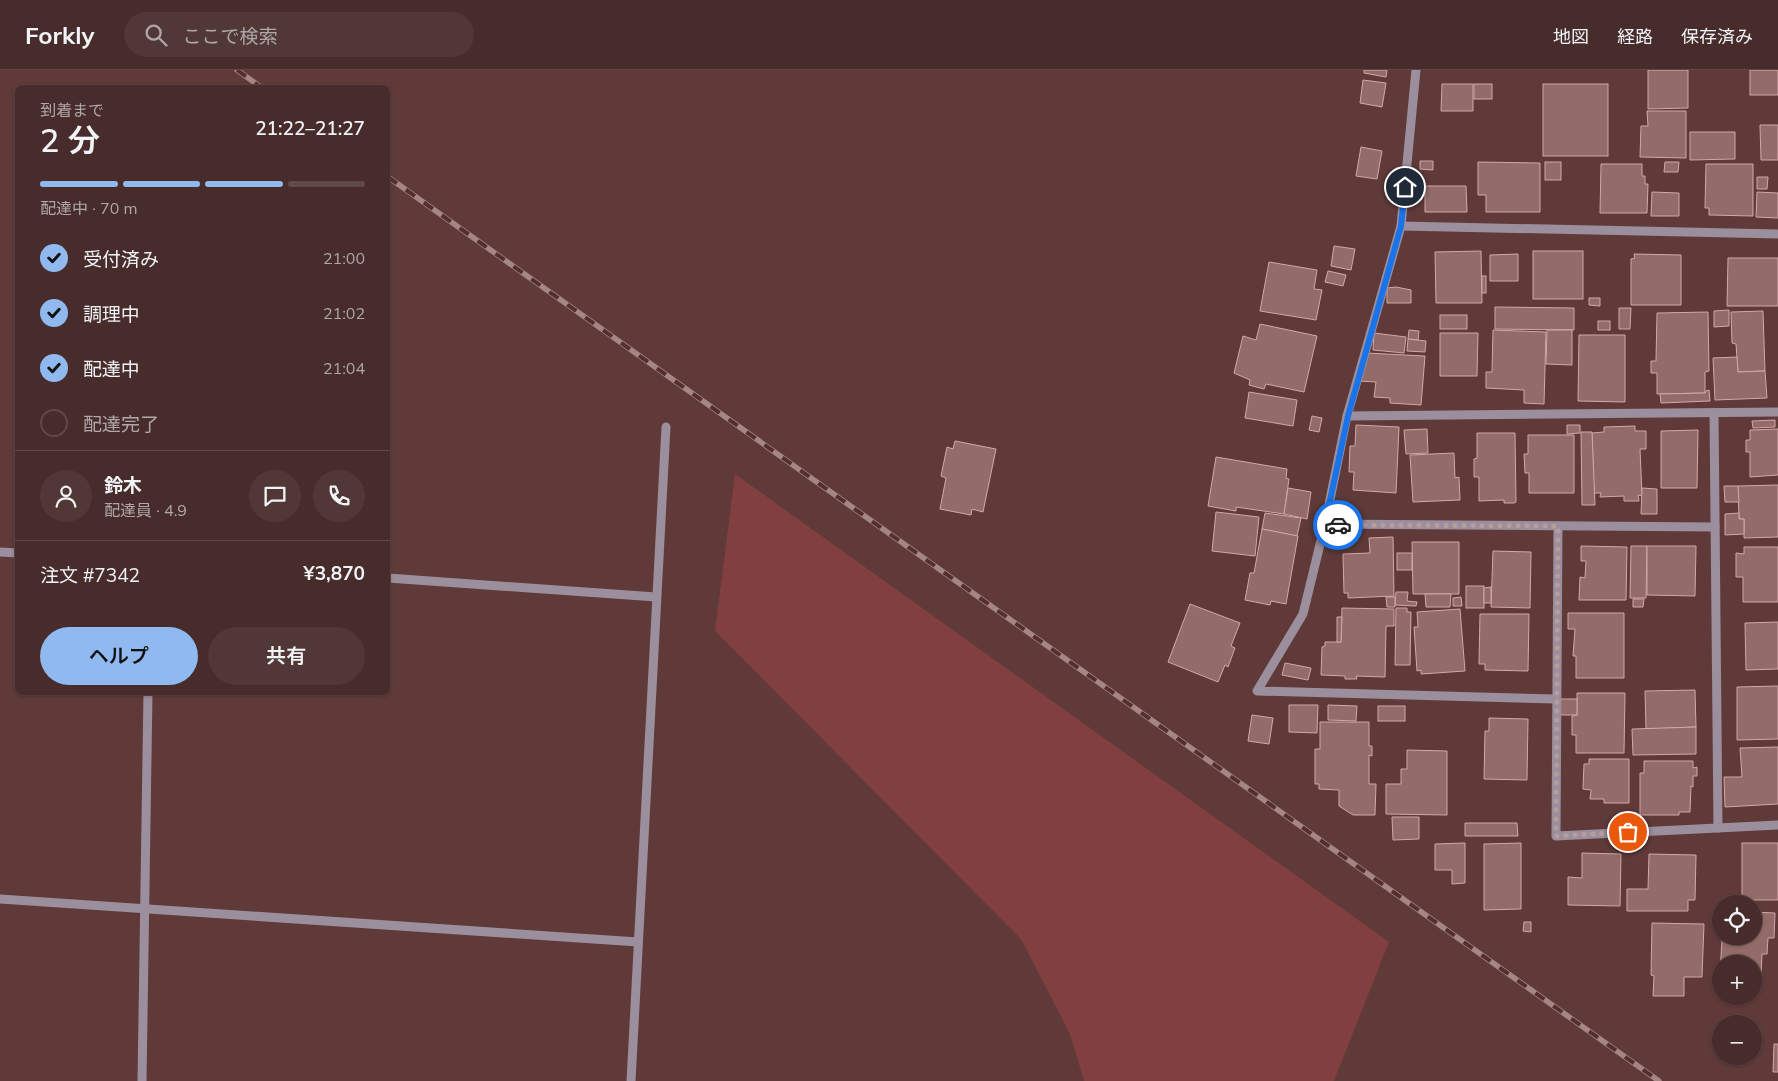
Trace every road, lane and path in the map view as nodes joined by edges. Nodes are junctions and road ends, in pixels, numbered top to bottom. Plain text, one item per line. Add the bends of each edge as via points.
1 (1416, 70) edge
2 (1401, 226) junction
3 (1778, 234) edge
4 (1778, 412) edge
5 (1714, 413) junction
6 (1348, 416) junction
7 (666, 426) dead end
8 (1325, 524) junction
9 (1558, 526) junction
10 (1716, 527) junction
11 (0, 552) edge
12 (15, 553) edge
13 (390, 578) edge
14 (656, 597) junction
15 (148, 695) edge
16 (1556, 699) junction
17 (1778, 825) edge
18 (1718, 828) junction
19 (0, 899) edge
20 (144, 910) junction
21 (638, 942) junction
22 (142, 1081) edge
23 (631, 1081) edge

1 - 2 street
2 - 3 street
2 - 6 street
4 - 5 street
5 - 6 street
5 - 10 street
6 - 8 street
7 - 14 street
8 - 9 street
8 - 16 street via 1303,614 1257,691
9 - 10 street
9 - 16 street
10 - 18 street
11 - 12 street
13 - 14 street
14 - 21 street
15 - 20 street
16 - 18 street via 1556,836
17 - 18 street
19 - 20 street
20 - 21 street
20 - 22 street
21 - 23 street

